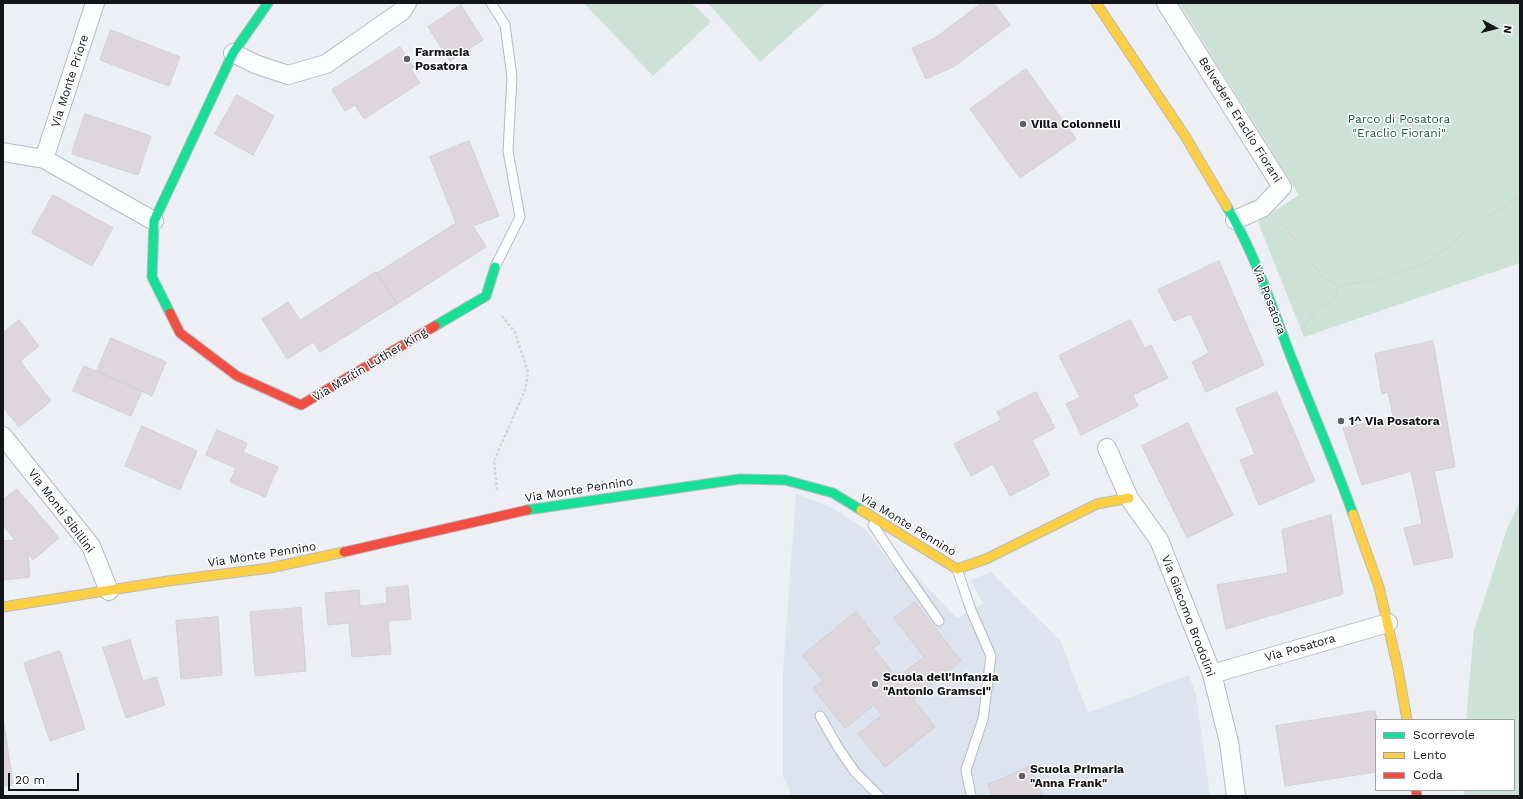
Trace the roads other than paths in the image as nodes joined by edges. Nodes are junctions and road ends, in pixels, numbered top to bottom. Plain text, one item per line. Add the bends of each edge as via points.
1 (95, 3) edge
2 (268, 3) edge
3 (407, 3) edge
4 (491, 3) edge
5 (1096, 3) edge
6 (1166, 3) edge
7 (233, 54) junction
8 (3, 152) edge
9 (44, 159) junction
10 (1235, 220) junction
11 (154, 222) junction
12 (495, 267) joint
13 (3, 436) edge
14 (1107, 448) dead end
15 (1129, 498) junction
16 (867, 515) junction
17 (957, 569) junction
18 (109, 591) junction
19 (3, 607) edge
20 (939, 621) dead end
21 (1388, 622) junction
22 (1212, 674) junction
23 (820, 716) dead end
24 (1406, 719) edge
25 (879, 796) edge
26 (971, 796) edge
27 (1236, 796) edge

1 - 9 street, Via Monte Priore
2 - 7 street, Via Martin Luther King
3 - 7 street via 402,11 326,64 288,75
4 - 12 lane via 505,26 512,76 508,151 520,217
5 - 10 street, Via Posatora via 1185,136
6 - 10 street, Belvedere Eraclio Fiorani via 1282,187 1262,208
7 - 11 street, Via Martin Luther King
8 - 9 street
9 - 11 street
10 - 21 street, Via Posatora via 1261,275 1342,484 1379,587
11 - 12 street, Via Martin Luther King via 152,277 180,333 237,376 301,405 486,296
13 - 18 street, Via Monti Sibillini via 91,546
14 - 15 street, Via Giacomo Brodolini
15 - 17 street, Via Monte Pennino via 1097,504 986,559
15 - 22 street, Via Giacomo Brodolini via 1159,540
16 - 17 street, Via Monte Pennino
16 - 18 street, Via Monte Pennino via 833,493 785,480 740,479 532,509 270,568
16 - 20 lane
17 - 26 lane via 991,656 983,719 966,770
18 - 19 street, Via Monte Pennino
21 - 22 street, Via Posatora
21 - 24 street, Via Posatora
22 - 27 street, Via Giacomo Brodolini via 1229,742
23 - 25 lane via 855,772

